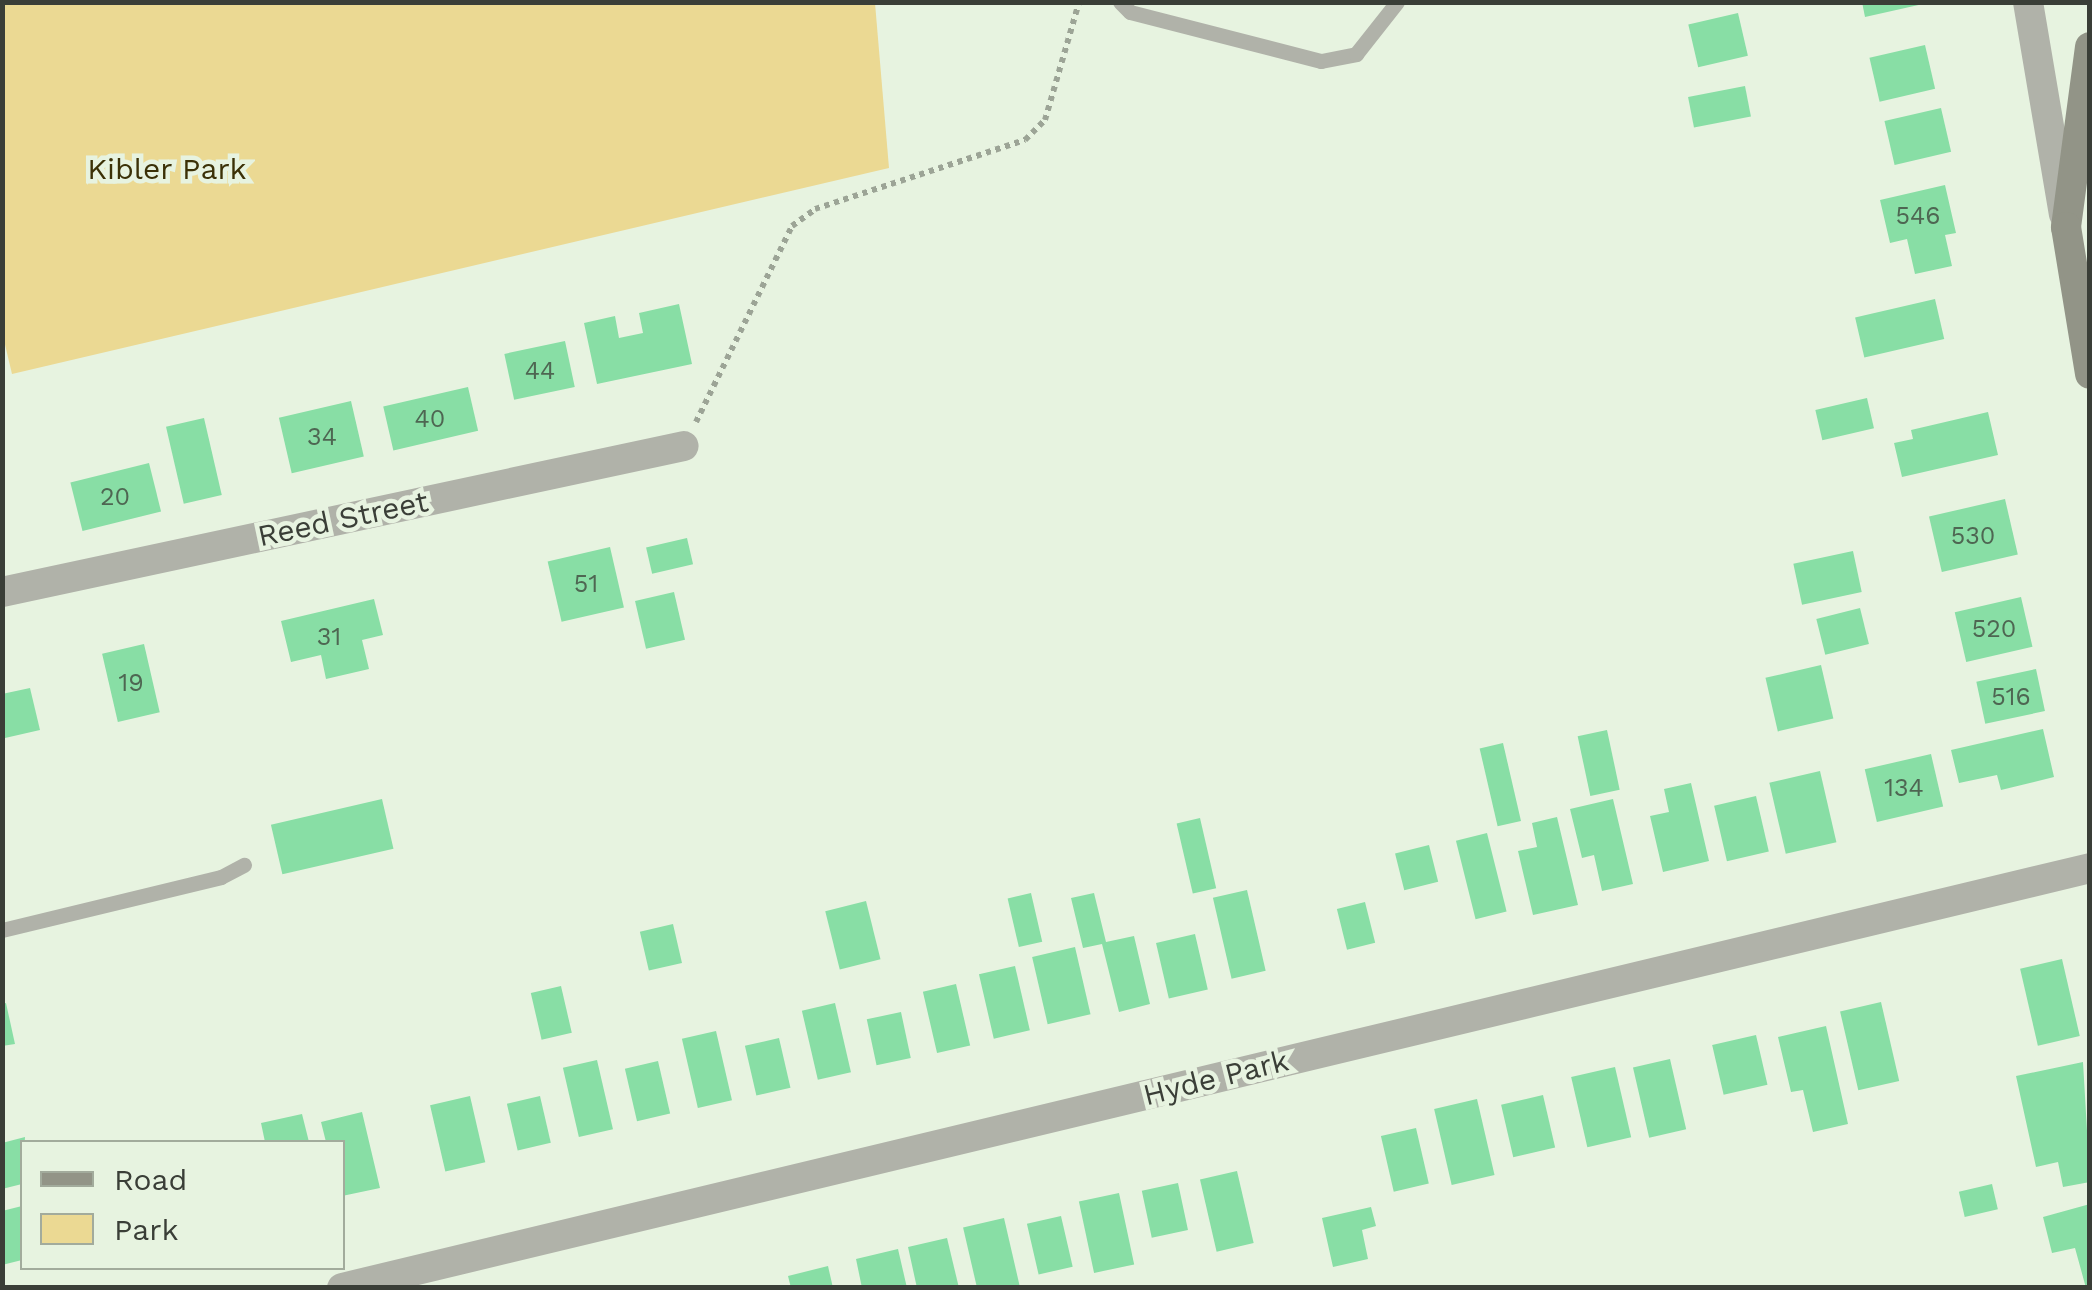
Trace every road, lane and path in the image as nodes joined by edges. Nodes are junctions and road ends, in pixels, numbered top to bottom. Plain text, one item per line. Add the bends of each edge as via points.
1 (1080, 2) edge
2 (1120, 2) edge
3 (1398, 2) edge
4 (2028, 2) edge
5 (2090, 47) edge
6 (2066, 227) junction
7 (2090, 374) edge
8 (684, 446) joint
9 (2, 592) edge
10 (244, 865) dead end
11 (2090, 868) edge
12 (2, 930) edge
13 (342, 1288) edge

1 - 8 path via 1045,120 1025,140 815,209 792,226
2 - 3 lane via 1130,12 1321,61 1356,54
4 - 6 street
5 - 6 main road
6 - 7 main road
8 - 9 street, Reed Street
10 - 12 lane via 221,878
11 - 13 street, Hyde Park

